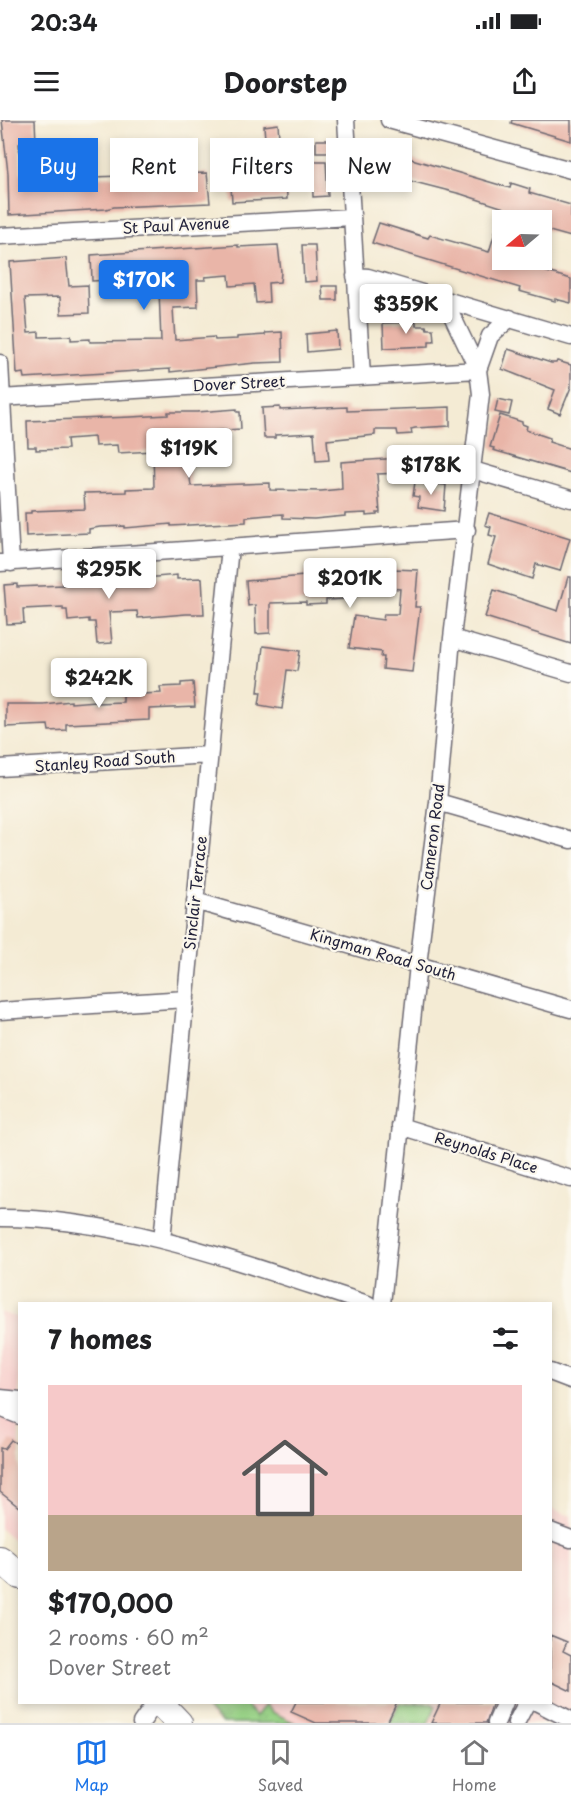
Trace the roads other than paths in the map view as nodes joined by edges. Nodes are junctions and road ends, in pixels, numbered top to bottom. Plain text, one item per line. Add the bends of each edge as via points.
1 (346, 120) edge
2 (389, 120) edge
3 (571, 170) edge
4 (352, 217) junction
5 (0, 236) edge
6 (355, 276) junction
7 (445, 301) junction
8 (510, 318) junction
9 (571, 337) edge
10 (0, 363) edge
11 (478, 370) junction
12 (362, 376) junction
13 (1, 398) edge
14 (473, 470) junction
15 (571, 499) edge
16 (466, 530) junction
17 (230, 547) junction
18 (5, 563) edge
19 (452, 638) junction
20 (571, 673) edge
21 (209, 755) junction
22 (0, 768) edge
23 (438, 802) junction
24 (571, 840) edge
25 (195, 901) junction
26 (418, 965) junction
27 (186, 999) junction
28 (571, 1009) edge
29 (0, 1011) edge
30 (400, 1126) junction
31 (571, 1179) edge
32 (0, 1218) edge
33 (162, 1240) junction
34 (362, 1302) edge
35 (382, 1302) edge
36 (552, 1373) edge
37 (571, 1380) edge
38 (0, 1398) edge
39 (18, 1400) edge
40 (0, 1408) edge
41 (18, 1416) edge
42 (18, 1417) edge
43 (0, 1419) edge
44 (552, 1532) edge
45 (571, 1539) edge
46 (0, 1559) edge
47 (18, 1574) edge
48 (156, 1704) edge
49 (160, 1704) edge
50 (505, 1704) edge
51 (526, 1704) edge
52 (540, 1704) edge
53 (571, 1720) edge
54 (141, 1723) edge
55 (179, 1723) edge
56 (496, 1723) edge
57 (516, 1723) edge

1 - 4 street
2 - 3 street
4 - 5 street, St Paul Avenue
4 - 6 street
6 - 7 street
6 - 12 street
7 - 8 street
7 - 11 street, Cameron Road
8 - 9 street
8 - 11 street, Cameron Road via 490,336
10 - 13 street
11 - 12 street, Dover Street
11 - 14 street, Cameron Road via 481,394
12 - 13 street, Dover Street
13 - 18 street
14 - 15 street
14 - 16 street, Cameron Road
16 - 17 street
16 - 19 street, Cameron Road
17 - 18 street
17 - 21 street, Sinclair Terrace
19 - 20 street
19 - 23 street, Cameron Road
21 - 22 street, Stanley Road South
21 - 25 street, Sinclair Terrace
23 - 24 street
23 - 26 street, Cameron Road
25 - 26 street, Kingman Road South
25 - 27 street, Sinclair Terrace
26 - 28 street, Kingman Road South
26 - 30 street, Cameron Road
27 - 29 street
27 - 33 street, Sinclair Terrace
30 - 31 street, Reynolds Place
30 - 35 street, Cameron Road
32 - 33 street via 46,1220
33 - 34 street
36 - 37 street
38 - 39 street
40 - 41 street
42 - 43 street
44 - 45 street
46 - 47 main road
48 - 54 street
49 - 55 main road
50 - 56 street
51 - 57 street
52 - 53 street

